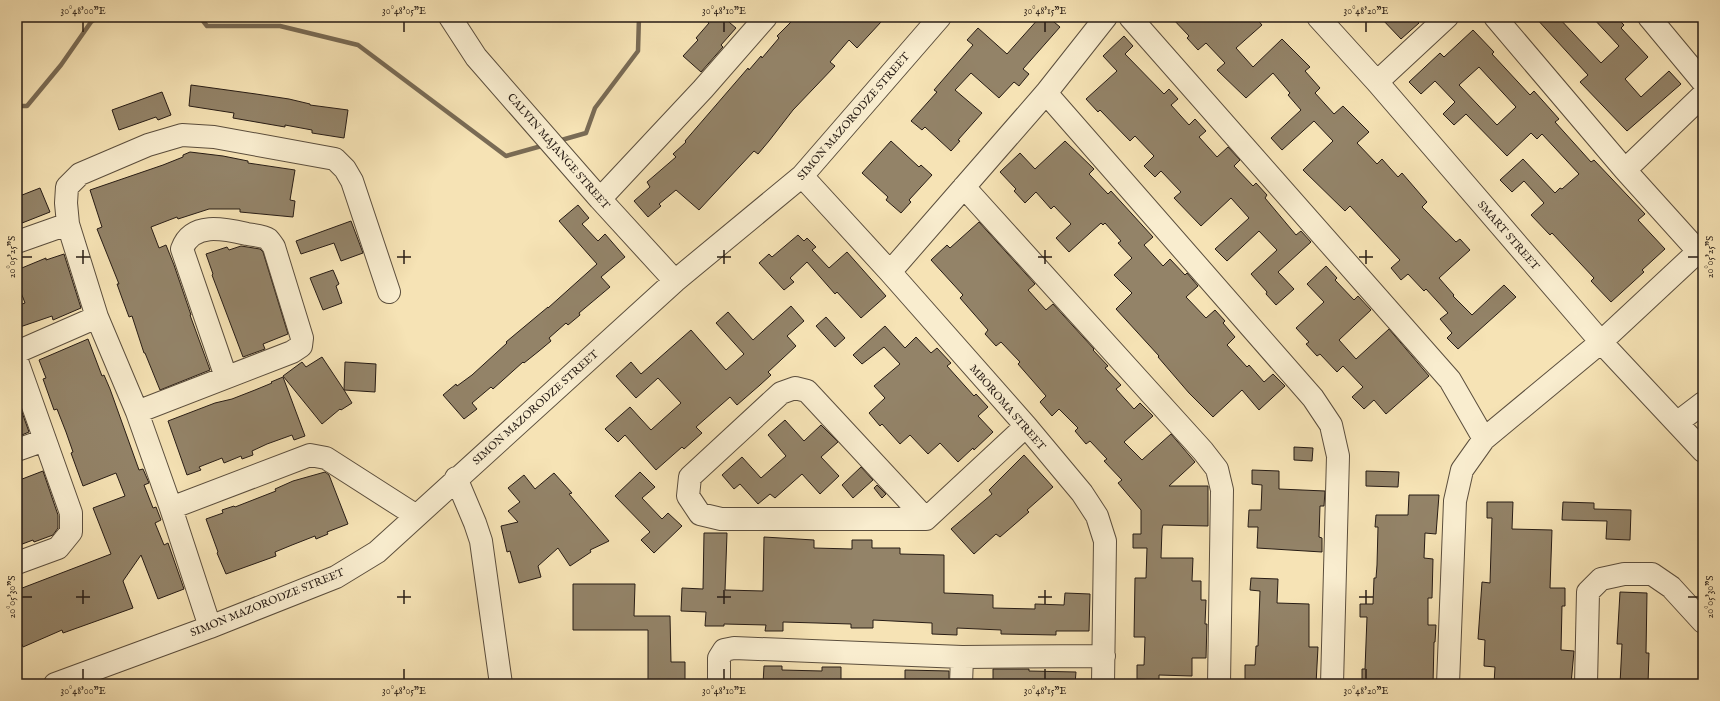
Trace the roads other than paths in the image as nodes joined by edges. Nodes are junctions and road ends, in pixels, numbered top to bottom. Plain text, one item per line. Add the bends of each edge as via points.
1 (450, 17) edge
2 (766, 17) edge
3 (940, 17) edge
4 (1106, 17) edge
5 (1130, 17) edge
6 (1318, 17) edge
7 (1447, 17) edge
8 (1495, 17) edge
9 (1649, 17) edge
10 (1377, 82) junction
11 (1703, 82) edge
12 (1046, 94) junction
13 (1703, 95) edge
14 (1625, 170) junction
15 (802, 176) junction
16 (964, 187) junction
17 (600, 199) junction
18 (68, 224) junction
19 (17, 242) edge
20 (1701, 250) edge
21 (890, 272) junction
22 (675, 281) junction
23 (389, 292) dead end
24 (97, 317) junction
25 (1601, 342) junction
26 (17, 352) edge
27 (17, 360) edge
28 (226, 377) junction
29 (1703, 403) edge
30 (137, 412) junction
31 (1678, 422) junction
32 (1026, 426) junction
33 (1484, 439) junction
34 (45, 440) junction
35 (17, 450) edge
36 (1703, 451) edge
37 (456, 478) junction
38 (172, 508) junction
39 (415, 515) junction
40 (926, 520) junction
41 (17, 563) edge
42 (1703, 622) edge
43 (210, 627) junction
44 (1104, 656) junction
45 (962, 657) junction
46 (55, 684) edge
47 (501, 684) edge
48 (719, 684) edge
49 (961, 684) edge
50 (1103, 684) edge
51 (1219, 684) edge
52 (1332, 684) edge
53 (1448, 684) edge
54 (1586, 684) edge

1 - 17 street, CALVIN MAJANGE STREET via 476,57
2 - 17 street
3 - 15 street, SIMON MAZORODZE STREET
4 - 12 street
5 - 33 street via 1450,380
6 - 10 street, SMART STREET
7 - 10 street
8 - 14 street
9 - 11 street
10 - 25 street, SMART STREET
12 - 16 street
12 - 52 street via 1313,398 1331,425 1338,456
13 - 14 street
14 - 20 street
15 - 21 street, MBOROMA STREET
15 - 22 street, SIMON MAZORODZE STREET
16 - 21 street
16 - 51 street via 1217,469 1222,490
17 - 22 street, CALVIN MAJANGE STREET
18 - 19 street
18 - 23 street via 67,187 80,174 148,145 182,135 214,137 335,159 352,181
18 - 24 street
20 - 25 street
21 - 32 street, MBOROMA STREET
22 - 37 street, SIMON MAZORODZE STREET
24 - 26 street
24 - 30 street
25 - 31 street, SMART STREET
25 - 33 street
27 - 34 street
28 - 28 street via 292,352 301,346 302,338 274,247 267,238 220,228 204,230 192,236 184,242 182,249
28 - 30 street
29 - 31 street
30 - 38 street
31 - 36 street, SMART STREET
32 - 40 street
32 - 44 street, MBOROMA STREET via 1082,493 1097,516 1105,542
33 - 53 street via 1462,470 1455,501
34 - 35 street
34 - 41 street via 71,513 71,532 58,548
37 - 39 street, SIMON MAZORODZE STREET
37 - 47 street via 481,542
38 - 39 street via 310,455 326,458
38 - 43 street
39 - 43 street, SIMON MAZORODZE STREET via 377,552 336,577
40 - 40 street via 807,391 795,388 781,393 690,477 688,496 700,514 721,519
42 - 54 street via 1671,587 1652,574 1624,574 1601,579 1588,592
43 - 46 street, SIMON MAZORODZE STREET
44 - 45 street
44 - 50 street, MBOROMA STREET
45 - 48 street via 734,648 724,650 719,658
45 - 49 street

